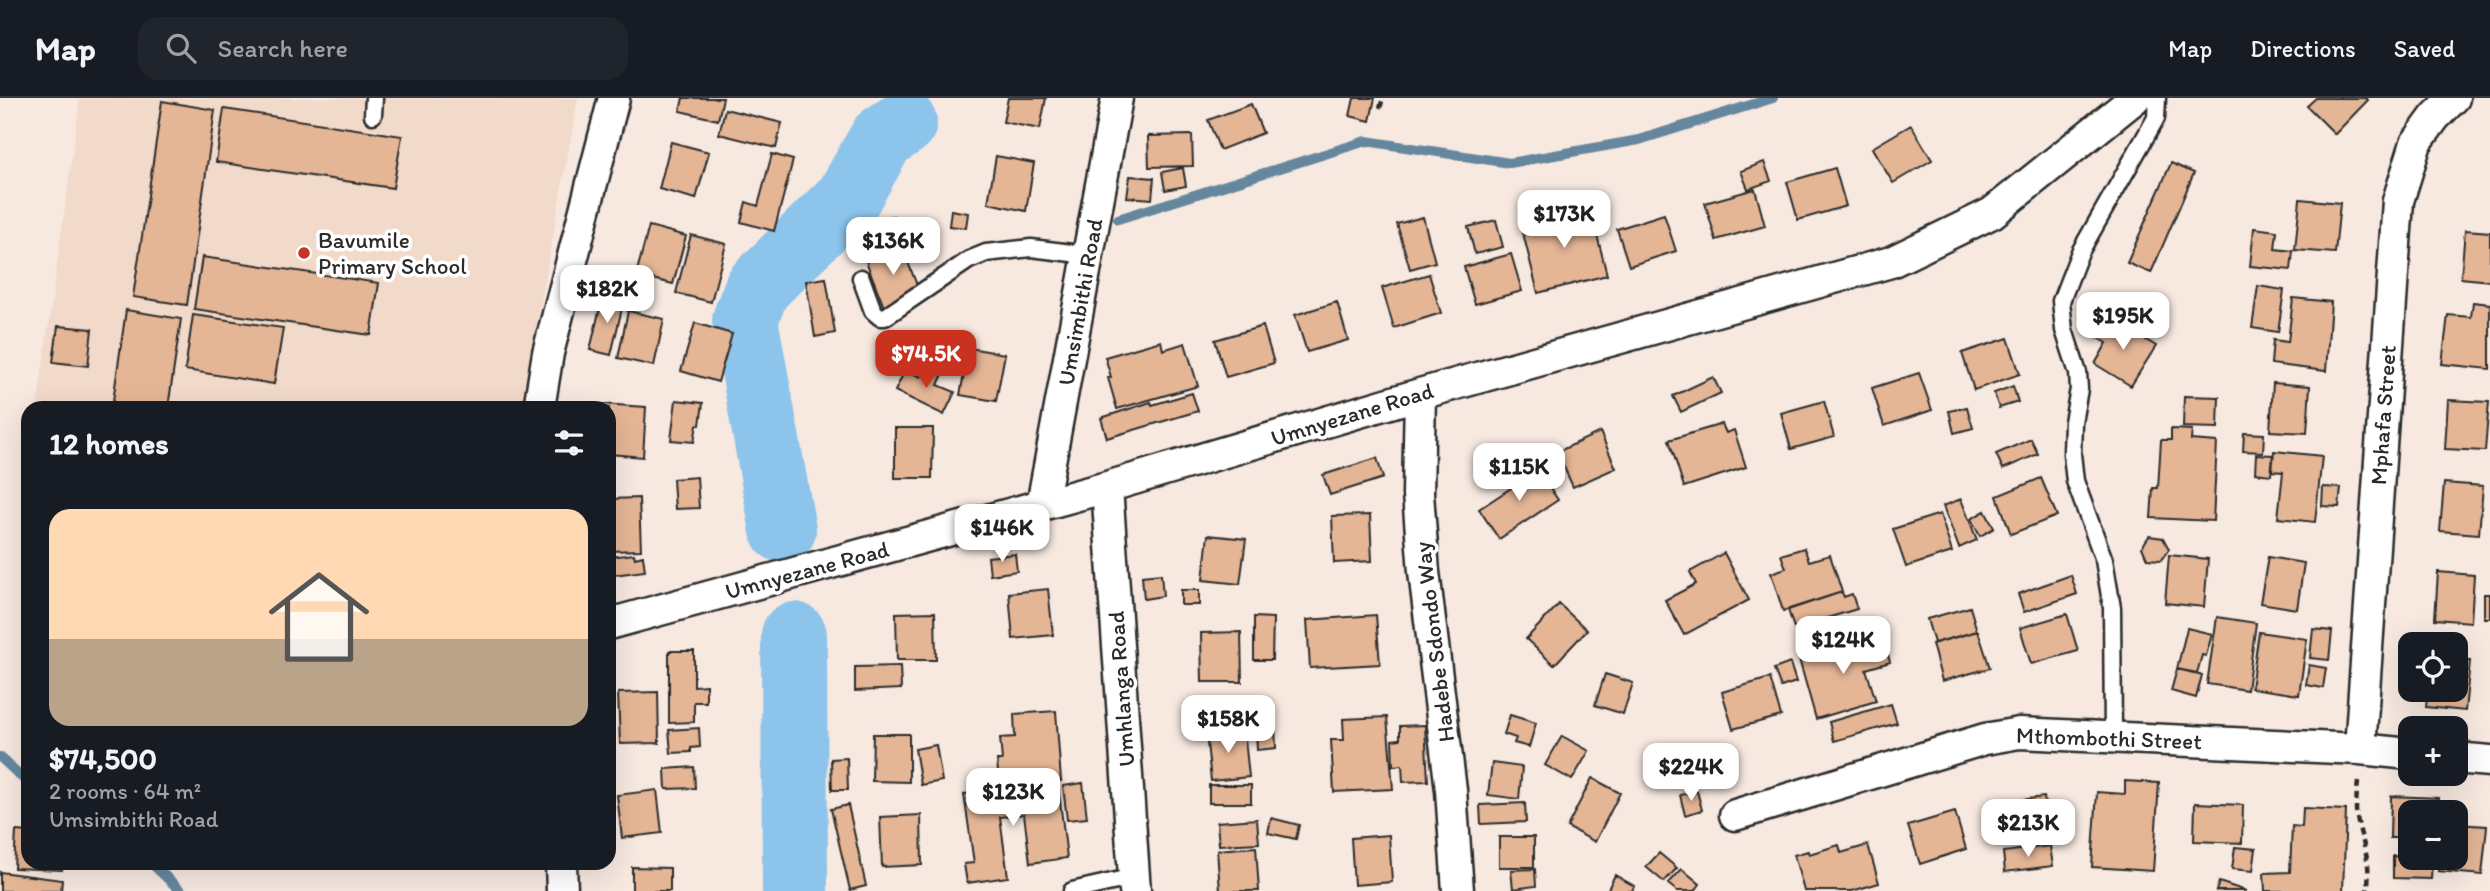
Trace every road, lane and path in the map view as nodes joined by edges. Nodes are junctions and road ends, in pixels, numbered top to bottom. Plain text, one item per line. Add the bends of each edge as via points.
1 (374, 98) edge
2 (614, 98) edge
3 (1117, 98) edge
4 (1383, 98) edge
5 (2135, 98) edge
6 (2157, 98) edge
7 (2454, 98) edge
8 (1380, 108) dead end
9 (373, 115) dead end
10 (1088, 254) junction
11 (861, 278) dead end
12 (1420, 394) junction
13 (540, 401) edge
14 (1107, 487) junction
15 (1042, 505) junction
16 (616, 622) edge
17 (2113, 737) junction
18 (2360, 749) junction
19 (2398, 753) edge
20 (2468, 759) edge
21 (2490, 761) edge
22 (1735, 815) dead end
23 (561, 870) edge
24 (1134, 884) edge
25 (562, 891) edge
26 (1072, 891) edge
27 (1458, 891) edge
28 (2367, 891) edge

1 - 9 lane
2 - 13 street via 548,353
3 - 10 street, Umsimbithi Road
4 - 8 path
5 - 12 street, Umnyezane Road via 1992,213 1891,262
6 - 17 lane via 2156,118 2080,252 2061,301 2064,330 2078,373 2072,454 2076,481 2104,560 2112,608
7 - 18 street, Mphafa Street via 2416,143 2398,201
10 - 11 lane via 1031,248 986,253 885,317 873,311
10 - 15 street, Umsimbithi Road
12 - 14 street, Umnyezane Road
12 - 27 street, Hadebe Sdondo Way via 1418,494
14 - 15 street, Umnyezane Road
14 - 24 street, Umhlanga Road
15 - 16 street, Umnyezane Road
17 - 18 street, Mthombothi Street
17 - 22 street, Mthombothi Street via 2019,733 1985,739
18 - 19 street, Mthombothi Street
18 - 28 path via 2356,810 2370,874
20 - 21 street
23 - 25 street
24 - 26 lane

